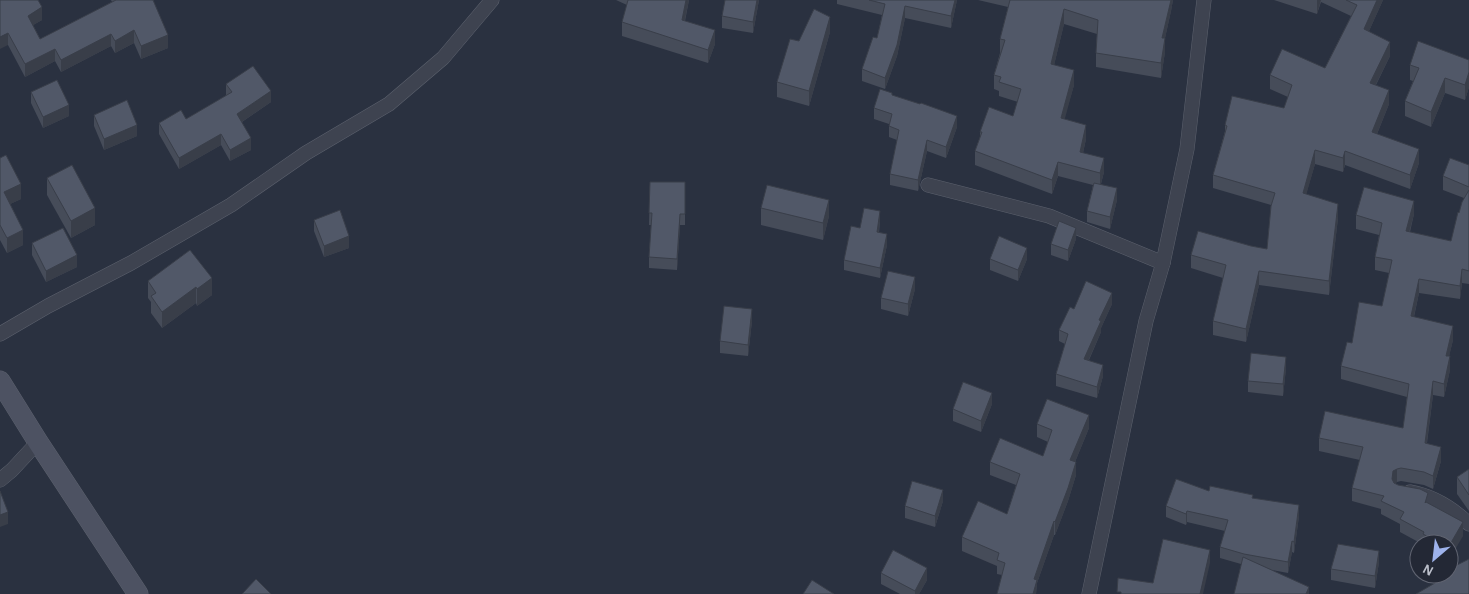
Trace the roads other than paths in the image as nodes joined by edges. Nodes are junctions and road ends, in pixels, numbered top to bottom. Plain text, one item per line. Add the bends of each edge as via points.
1 (492, 0) edge
2 (1204, 0) edge
3 (928, 186) dead end
4 (1163, 263) junction
5 (0, 334) edge
6 (0, 381) edge
7 (38, 442) junction
8 (0, 480) edge
9 (1400, 490) edge
10 (1469, 524) edge
11 (138, 594) edge
12 (1089, 594) edge

1 - 5 street via 443,58 389,104 306,153 230,205
2 - 4 street via 1187,149
3 - 4 street via 1049,216
4 - 12 street via 1146,321
6 - 7 main road
7 - 8 street
7 - 11 main road
9 - 10 street via 1423,494 1450,508

